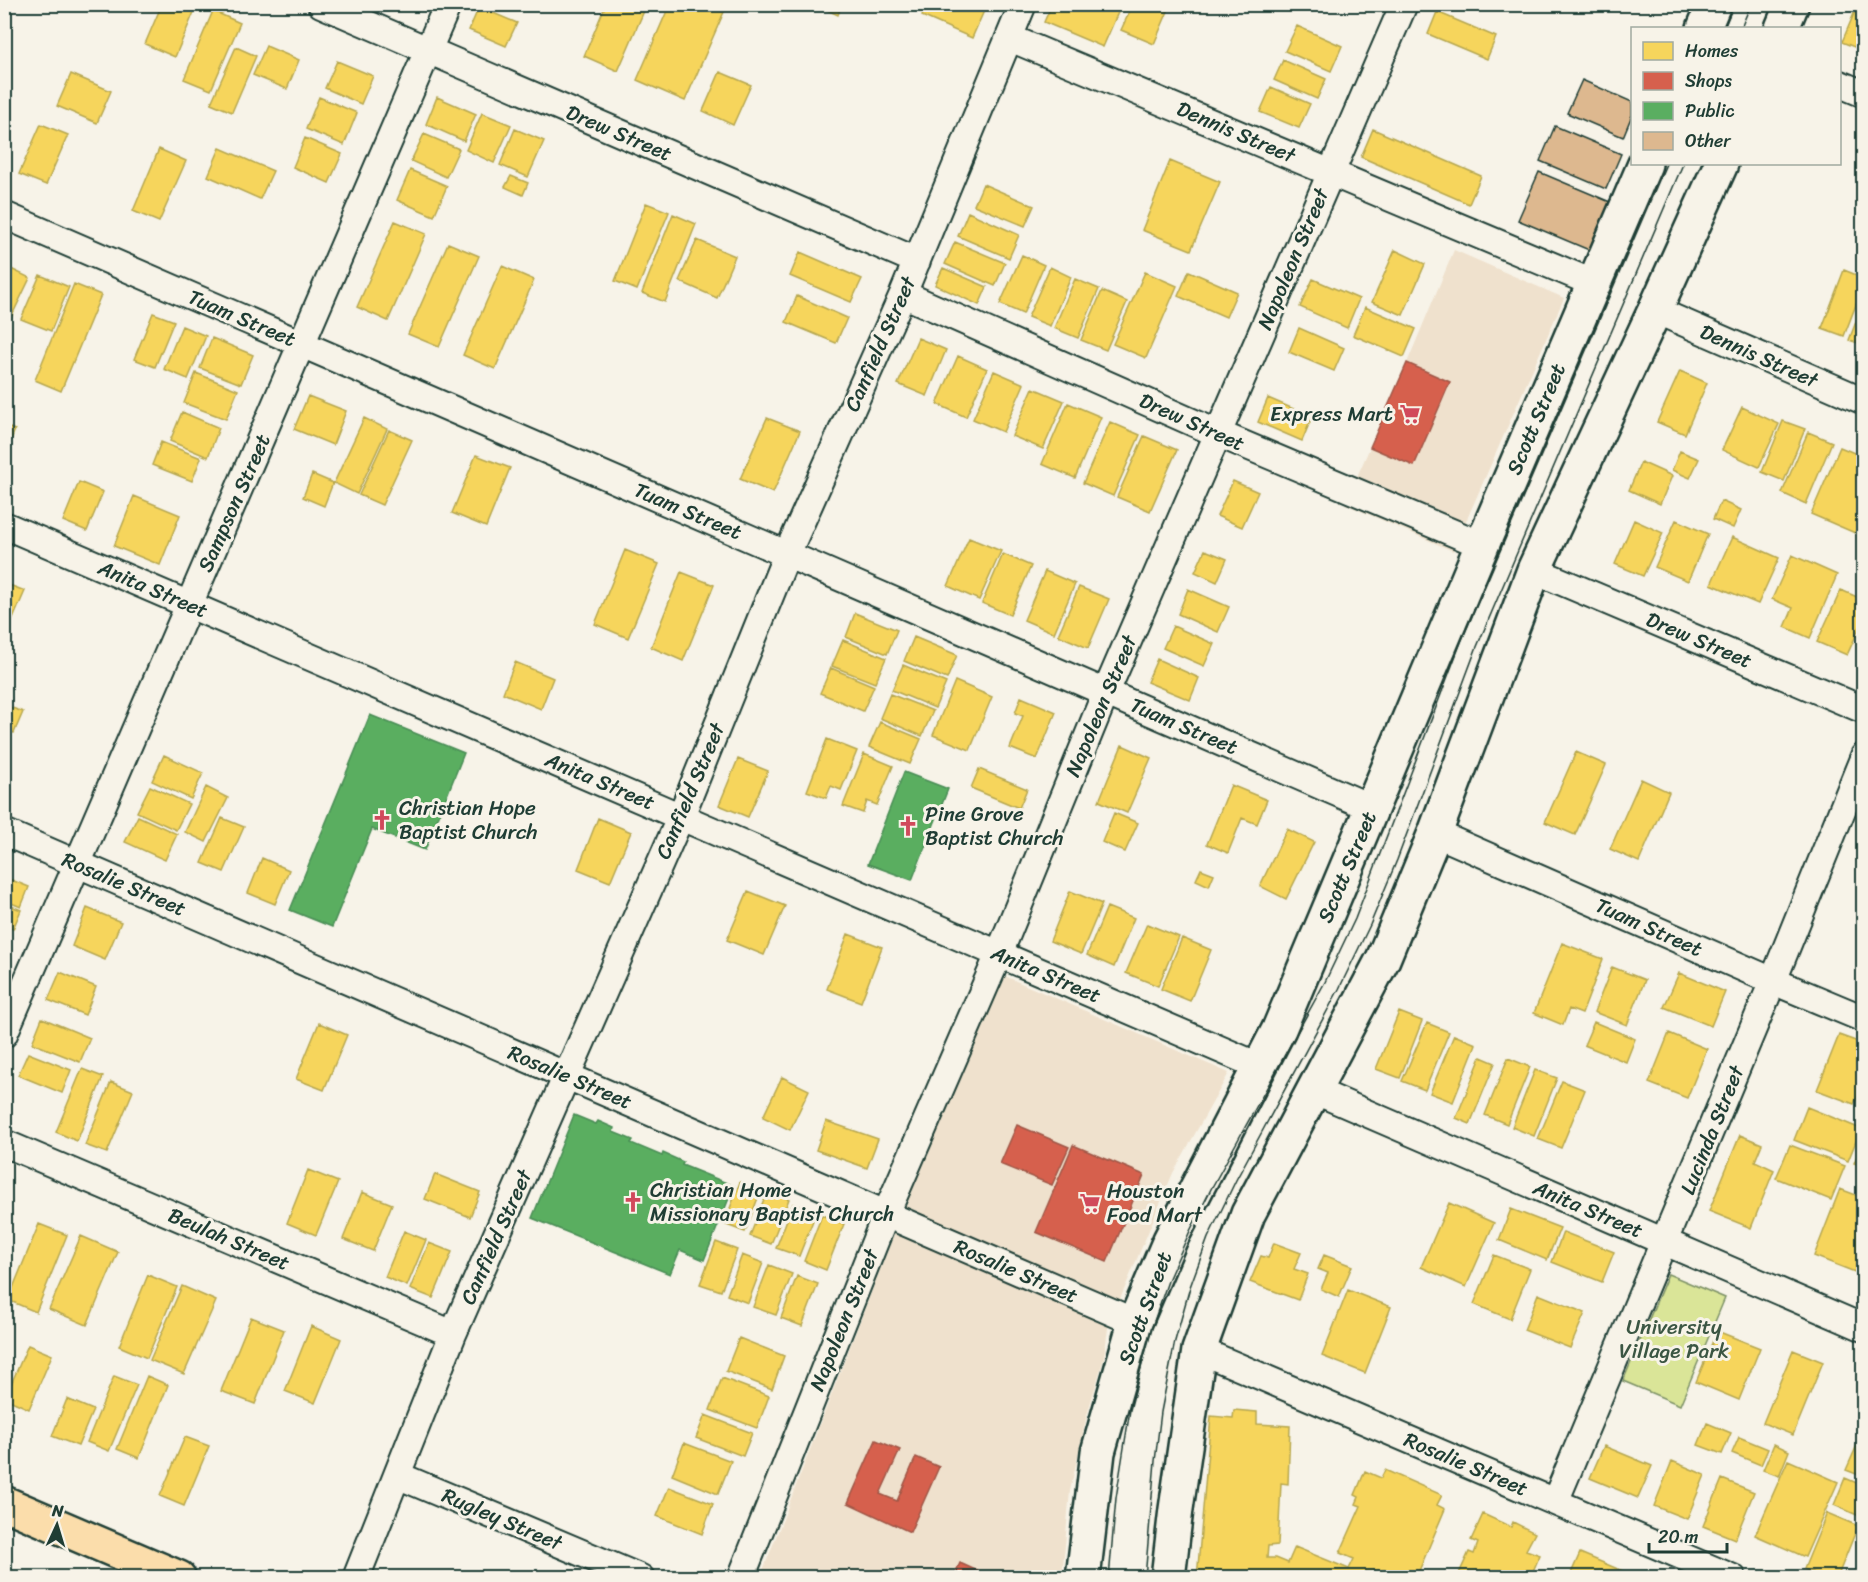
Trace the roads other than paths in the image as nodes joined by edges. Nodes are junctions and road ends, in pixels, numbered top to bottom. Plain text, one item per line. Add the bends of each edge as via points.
1 (321, 4) edge
2 (448, 4) edge
3 (1023, 4) edge
4 (1404, 4) edge
5 (1714, 4) edge
6 (1792, 4) edge
7 (1704, 27) edge
8 (1782, 27) edge
9 (1010, 38) junction
10 (428, 51) junction
11 (1841, 85) edge
12 (1863, 94) edge
13 (1645, 165) edge
14 (1721, 165) edge
15 (1331, 172) junction
16 (4, 215) edge
17 (917, 261) junction
18 (1593, 283) junction
19 (903, 294) junction
20 (1655, 310) junction
21 (303, 344) junction
22 (1863, 401) edge
23 (1219, 434) junction
24 (4, 525) edge
25 (1482, 545) junction
26 (788, 554) junction
27 (1534, 570) junction
28 (189, 604) junction
29 (1106, 692) junction
30 (1863, 710) edge
31 (1863, 756) edge
32 (1372, 808) junction
33 (681, 816) junction
34 (4, 832) edge
35 (1435, 833) junction
36 (76, 864) junction
37 (999, 954) junction
38 (1773, 981) junction
39 (1863, 1019) edge
40 (4, 1034) edge
41 (1261, 1067) junction
42 (567, 1076) junction
43 (1313, 1090) junction
44 (4, 1143) edge
45 (886, 1214) junction
46 (1665, 1242) junction
47 (1135, 1322) junction
48 (1863, 1328) edge
49 (453, 1334) junction
50 (1199, 1350) junction
51 (397, 1475) junction
52 (1555, 1502) junction
53 (4, 1503) edge
54 (179, 1578) edge
55 (356, 1578) edge
56 (641, 1578) edge
57 (741, 1578) edge
58 (1083, 1578) edge
59 (1168, 1578) edge
60 (1734, 1578) edge

1 - 10 street, Drew Street
2 - 10 street, Sampson Street
3 - 9 street, Canfield Street
4 - 15 street, Napoleon Street
5 - 7 main road
6 - 8 main road
9 - 15 street, Dennis Street
9 - 17 street, Canfield Street
10 - 17 street, Drew Street
10 - 21 street, Sampson Street
11 - 12 street
13 - 18 main road, Scott Street
14 - 20 main road
15 - 18 street, Dennis Street
15 - 23 street, Napoleon Street
16 - 21 street, Tuam Street
17 - 19 street, Canfield Street
18 - 25 main road, Scott Street
19 - 23 street, Drew Street
19 - 26 street, Canfield Street
20 - 22 street, Dennis Street
20 - 27 main road
21 - 26 street, Tuam Street
21 - 28 street, Sampson Street
23 - 25 street, Drew Street
23 - 29 street, Napoleon Street
24 - 28 street, Anita Street
25 - 32 main road, Scott Street
26 - 29 street, Tuam Street
26 - 33 street, Canfield Street
27 - 30 street, Drew Street
27 - 35 main road
28 - 33 street, Anita Street
28 - 36 street, Sampson Street
29 - 32 street, Tuam Street
29 - 37 street, Napoleon Street
31 - 38 street, Lucinda Street
32 - 41 main road, Scott Street
33 - 37 street, Anita Street
33 - 42 street, Canfield Street
34 - 36 street, Rosalie Street
35 - 38 street, Tuam Street
35 - 43 main road via 1383,958
36 - 40 street, Sampson Street
36 - 42 street, Rosalie Street
37 - 41 street, Anita Street
37 - 45 street, Napoleon Street
38 - 39 street, Tuam Street
38 - 46 street, Lucinda Street
41 - 47 main road, Scott Street via 1170,1240
42 - 45 street, Rosalie Street
42 - 49 street, Canfield Street
43 - 46 street, Anita Street
43 - 50 main road via 1248,1214
44 - 49 street, Beulah Street
45 - 47 street, Rosalie Street
45 - 57 street, Napoleon Street
46 - 48 street, Anita Street
46 - 52 street, Lucinda Street
47 - 58 main road, Scott Street via 1098,1452
49 - 51 street, Canfield Street
50 - 52 street, Rosalie Street
50 - 59 main road
51 - 55 street, Canfield Street
51 - 56 street, Rugley Street
52 - 60 street, Rosalie Street
53 - 54 main road

